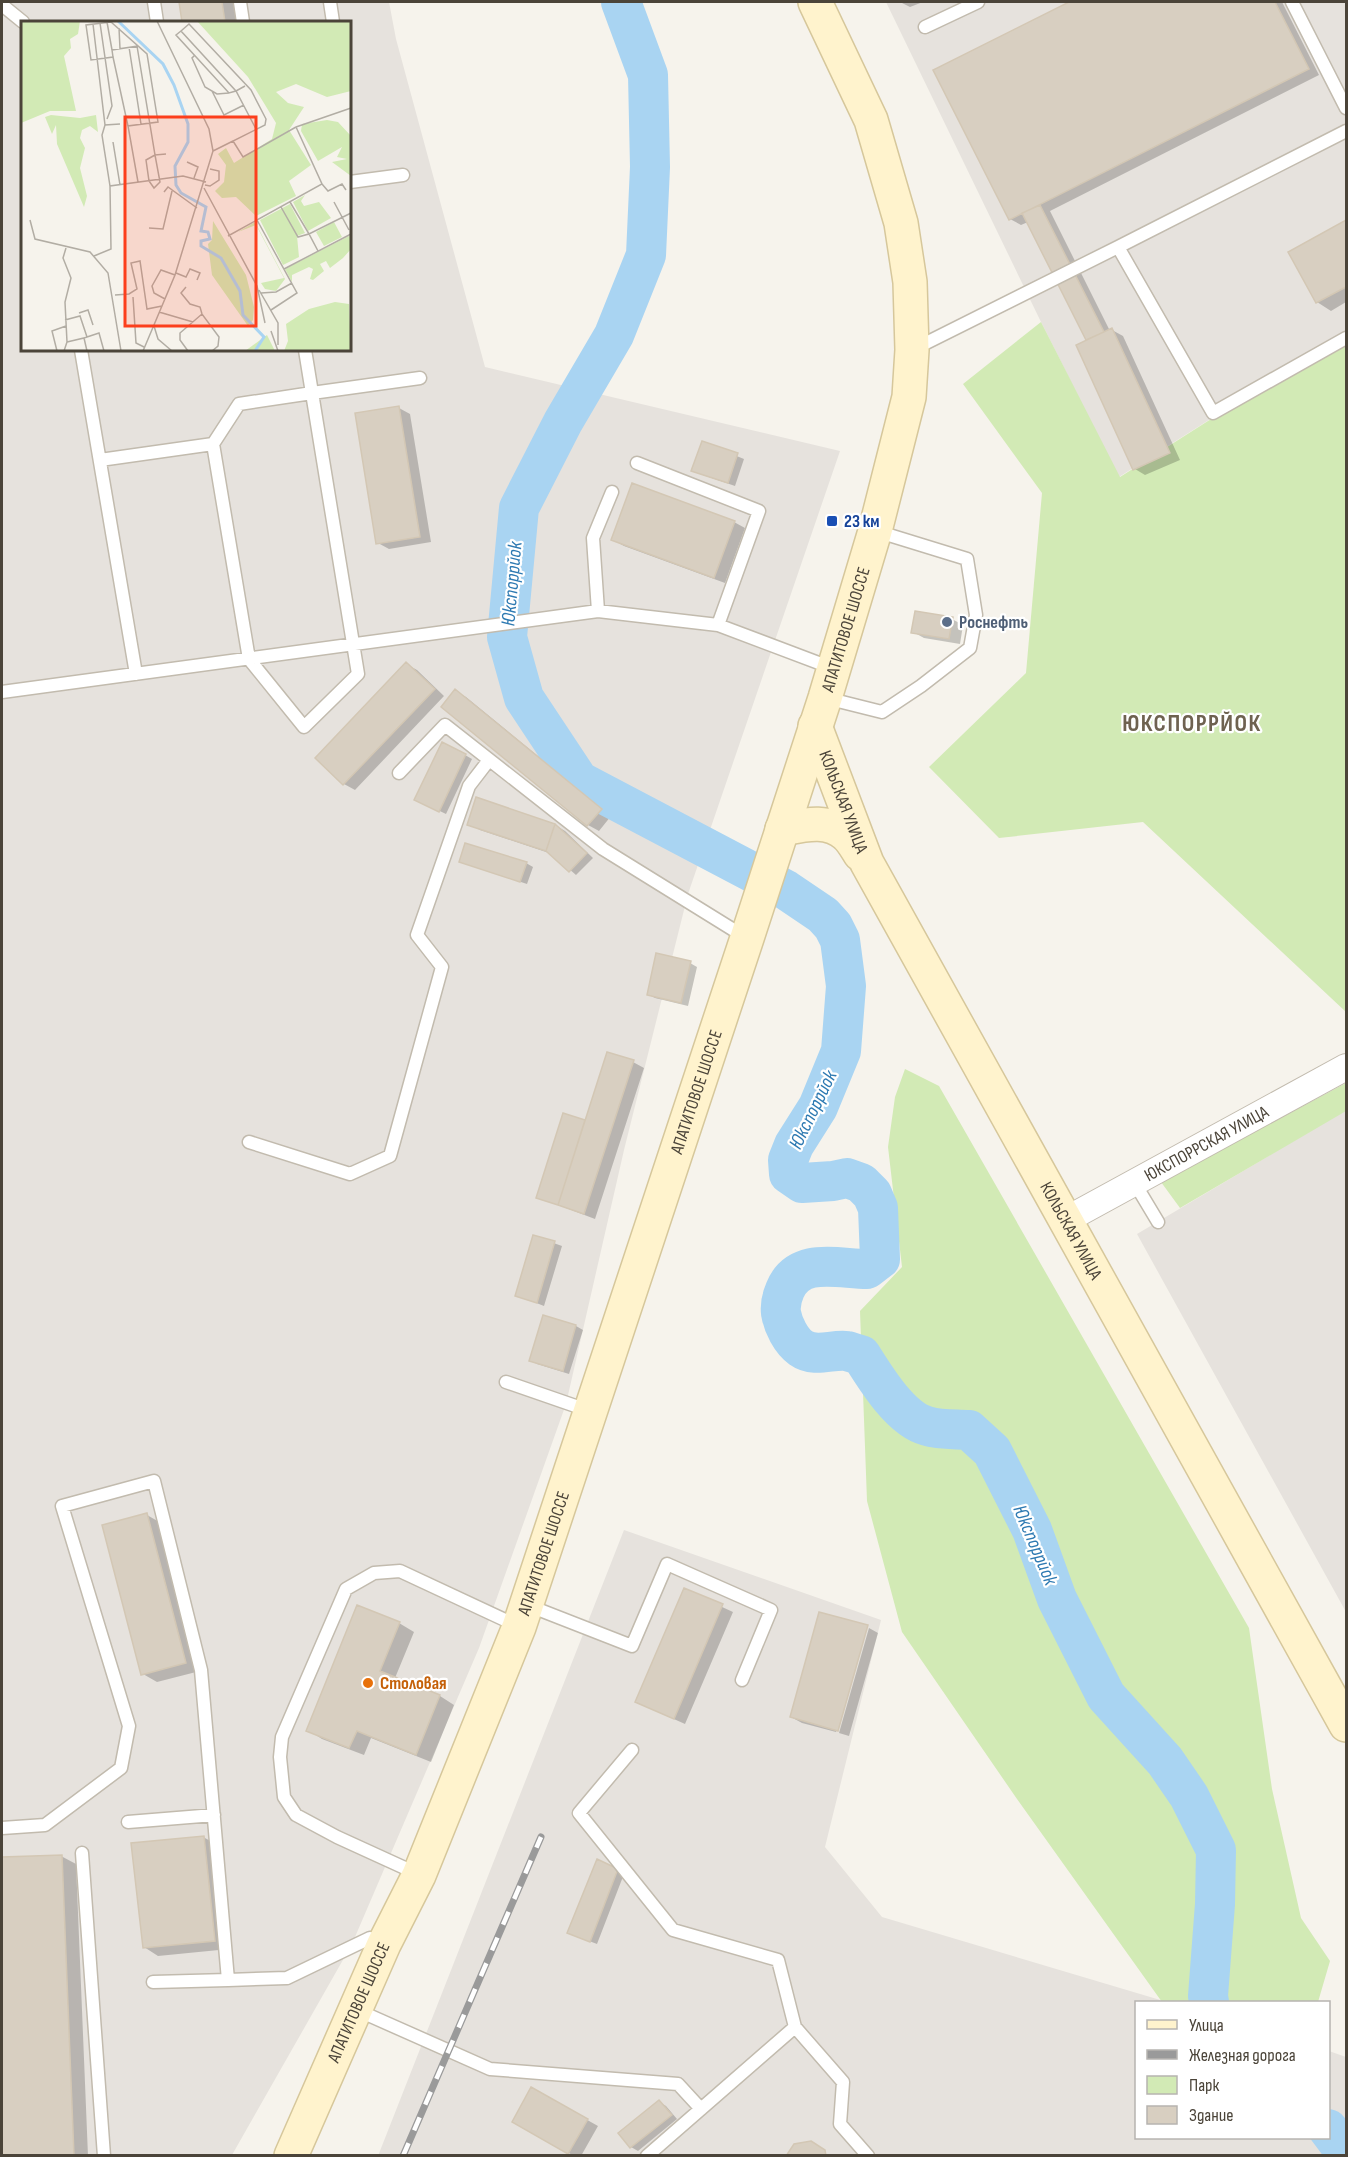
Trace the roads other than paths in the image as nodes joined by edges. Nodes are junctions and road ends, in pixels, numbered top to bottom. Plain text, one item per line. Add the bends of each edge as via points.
1 (154, 2) edge
2 (240, 2) edge
3 (330, 2) edge
4 (815, 2) edge
5 (978, 2) edge
6 (1292, 2) edge
7 (2, 5) edge
8 (22, 21) edge
9 (157, 21) edge
10 (243, 21) edge
11 (333, 21) edge
12 (925, 27) dead end
13 (1347, 108) edge
14 (1347, 131) edge
15 (403, 175) dead end
16 (351, 182) edge
17 (1118, 247) junction
18 (1347, 338) edge
19 (912, 350) junction
20 (81, 351) edge
21 (305, 351) edge
22 (420, 378) dead end
23 (312, 393) junction
24 (213, 444) junction
25 (100, 460) junction
26 (638, 463) dead end
27 (612, 492) dead end
28 (875, 531) junction
29 (595, 611) junction
30 (718, 625) junction
31 (354, 645) junction
32 (249, 659) junction
33 (136, 674) junction
34 (2, 692) edge
35 (825, 698) junction
36 (489, 760) junction
37 (399, 774) dead end
38 (778, 840) junction
39 (867, 863) junction
40 (747, 938) junction
41 (1347, 1067) edge
42 (249, 1142) dead end
43 (1134, 1182) junction
44 (1064, 1221) junction
45 (1158, 1222) dead end
46 (506, 1382) dead end
47 (591, 1412) junction
48 (523, 1616) junction
49 (742, 1680) dead end
50 (1347, 1725) edge
51 (632, 1750) dead end
52 (214, 1815) junction
53 (128, 1821) dead end
54 (2, 1828) edge
55 (82, 1853) dead end
56 (419, 1875) junction
57 (384, 1944) junction
58 (228, 1980) junction
59 (153, 1982) dead end
60 (356, 2009) junction
61 (795, 2027) junction
62 (701, 2109) junction
63 (305, 2140) edge
64 (104, 2156) edge
65 (291, 2156) edge
66 (647, 2156) edge
67 (868, 2156) edge

1 - 9 lane
2 - 10 lane
3 - 11 lane
4 - 19 street, АПАТИТОВОЕ ШОССЕ via 871,120 901,223 910,282
5 - 12 lane
6 - 13 lane
7 - 8 lane
14 - 17 lane
15 - 16 lane
17 - 18 lane via 1213,413
17 - 19 lane
19 - 28 street, АПАТИТОВОЕ ШОССЕ via 909,397
20 - 25 lane
21 - 23 lane
22 - 23 lane
23 - 24 lane via 239,404
23 - 31 lane
24 - 25 lane
24 - 32 lane
25 - 33 lane
26 - 30 lane via 759,512
27 - 29 lane via 592,538
28 - 35 street, АПАТИТОВОЕ ШОССЕ
28 - 35 lane via 967,559 976,615 970,648 882,712
29 - 30 lane
29 - 31 lane
30 - 35 lane
31 - 32 lane
31 - 32 lane via 358,674 304,727
32 - 33 lane
33 - 34 lane
35 - 38 street, АПАТИТОВОЕ ШОССЕ
35 - 39 street, КОЛЬСКАЯ УЛИЦА
36 - 37 lane via 445,725
36 - 40 lane via 603,849
36 - 42 lane via 469,786 417,935 442,967 390,1156 350,1173
38 - 39 street via 811,824 831,826 846,835
38 - 40 street, АПАТИТОВОЕ ШОССЕ
39 - 44 street, КОЛЬСКАЯ УЛИЦА
40 - 47 street, АПАТИТОВОЕ ШОССЕ
41 - 43 street, ЮКСПОРРСКАЯ УЛИЦА
43 - 44 street, ЮКСПОРРСКАЯ УЛИЦА
43 - 45 lane
44 - 50 street, КОЛЬСКАЯ УЛИЦА
46 - 47 lane
47 - 48 street, АПАТИТОВОЕ ШОССЕ
48 - 49 lane via 632,1646 667,1564 771,1610
48 - 56 street, АПАТИТОВОЕ ШОССЕ
48 - 56 lane via 400,1570 374,1573 346,1589 282,1737 284,1797 296,1815
51 - 61 lane via 579,1813 673,1930 778,1960
52 - 53 lane
52 - 54 lane via 201,1670 154,1481 62,1506 129,1726 121,1768 45,1825
52 - 58 lane
55 - 64 lane
56 - 57 street, АПАТИТОВОЕ ШОССЕ
57 - 58 lane via 370,1938 287,1978
57 - 60 street, АПАТИТОВОЕ ШОССЕ
58 - 59 lane
60 - 62 lane via 490,2069 678,2084
60 - 63 street, АПАТИТОВОЕ ШОССЕ
61 - 62 lane
61 - 67 lane via 843,2082 840,2124
62 - 66 lane
63 - 65 street, АПАТИТОВОЕ ШОССЕ

